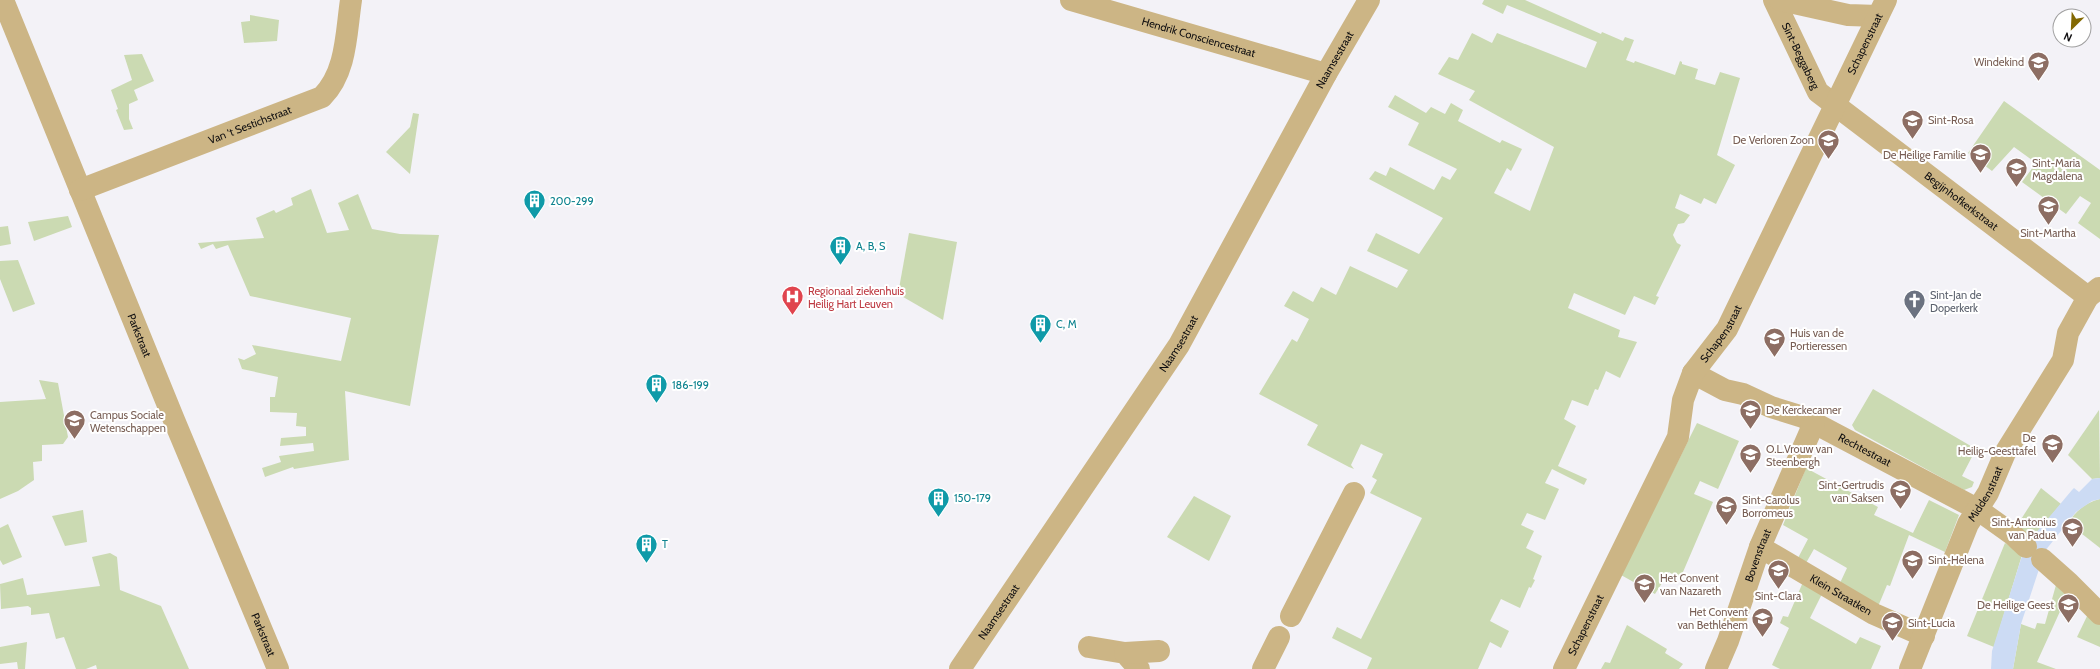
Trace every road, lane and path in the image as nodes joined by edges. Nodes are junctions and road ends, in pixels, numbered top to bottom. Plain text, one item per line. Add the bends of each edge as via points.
1 (3, 0) edge
2 (351, 0) edge
3 (1071, 0) edge
4 (1369, 0) edge
5 (1774, 0) edge
6 (1780, 0) edge
7 (1882, 8) edge
8 (1326, 74) junction
9 (1835, 106) junction
10 (80, 190) junction
11 (2094, 292) edge
12 (1693, 373) junction
13 (1814, 423) junction
14 (1354, 493) dead end
15 (1977, 509) junction
16 (1760, 547) junction
17 (2100, 614) edge
18 (1290, 616) dead end
19 (1924, 636) junction
20 (1279, 637) dead end
21 (1089, 647) dead end
22 (1125, 652) junction
23 (1159, 652) dead end
24 (278, 669) edge
25 (960, 669) edge
26 (1139, 669) edge
27 (1263, 669) edge
28 (1564, 669) edge
29 (1716, 669) edge
30 (1910, 669) edge

1 - 10 street, Parkstraat
2 - 10 street, Van 't Sestichstraat via 340,70 332,86 322,97
3 - 8 street, Hendrik Consciencestraat
4 - 8 street, Naamsestraat
5 - 9 street, Sint-Beggaberg via 1818,92
6 - 7 street via 1848,14
7 - 9 street, Schapenstraat
8 - 25 street, Naamsestraat via 1179,345
9 - 11 street, Begijnhofkerkstraat
9 - 12 street, Schapenstraat via 1727,328
10 - 24 street, Parkstraat
11 - 15 street, Middenstraat via 2068,333 2063,360 2005,453 1988,493
12 - 13 street, Rechtestraat via 1725,390 1743,394
12 - 28 street, Schapenstraat via 1683,400 1678,436
13 - 15 street, Rechtestraat
13 - 16 street, Bovenstraat
14 - 18 street
15 - 17 street, Rechtestraat via 2012,534 2070,583
15 - 19 street, Middenstraat via 1968,524
16 - 19 street, Klein Straatken via 1874,614
16 - 29 street, Bovenstraat
19 - 30 street, Middenstraat
20 - 27 street
21 - 22 street
22 - 23 street
22 - 26 street

